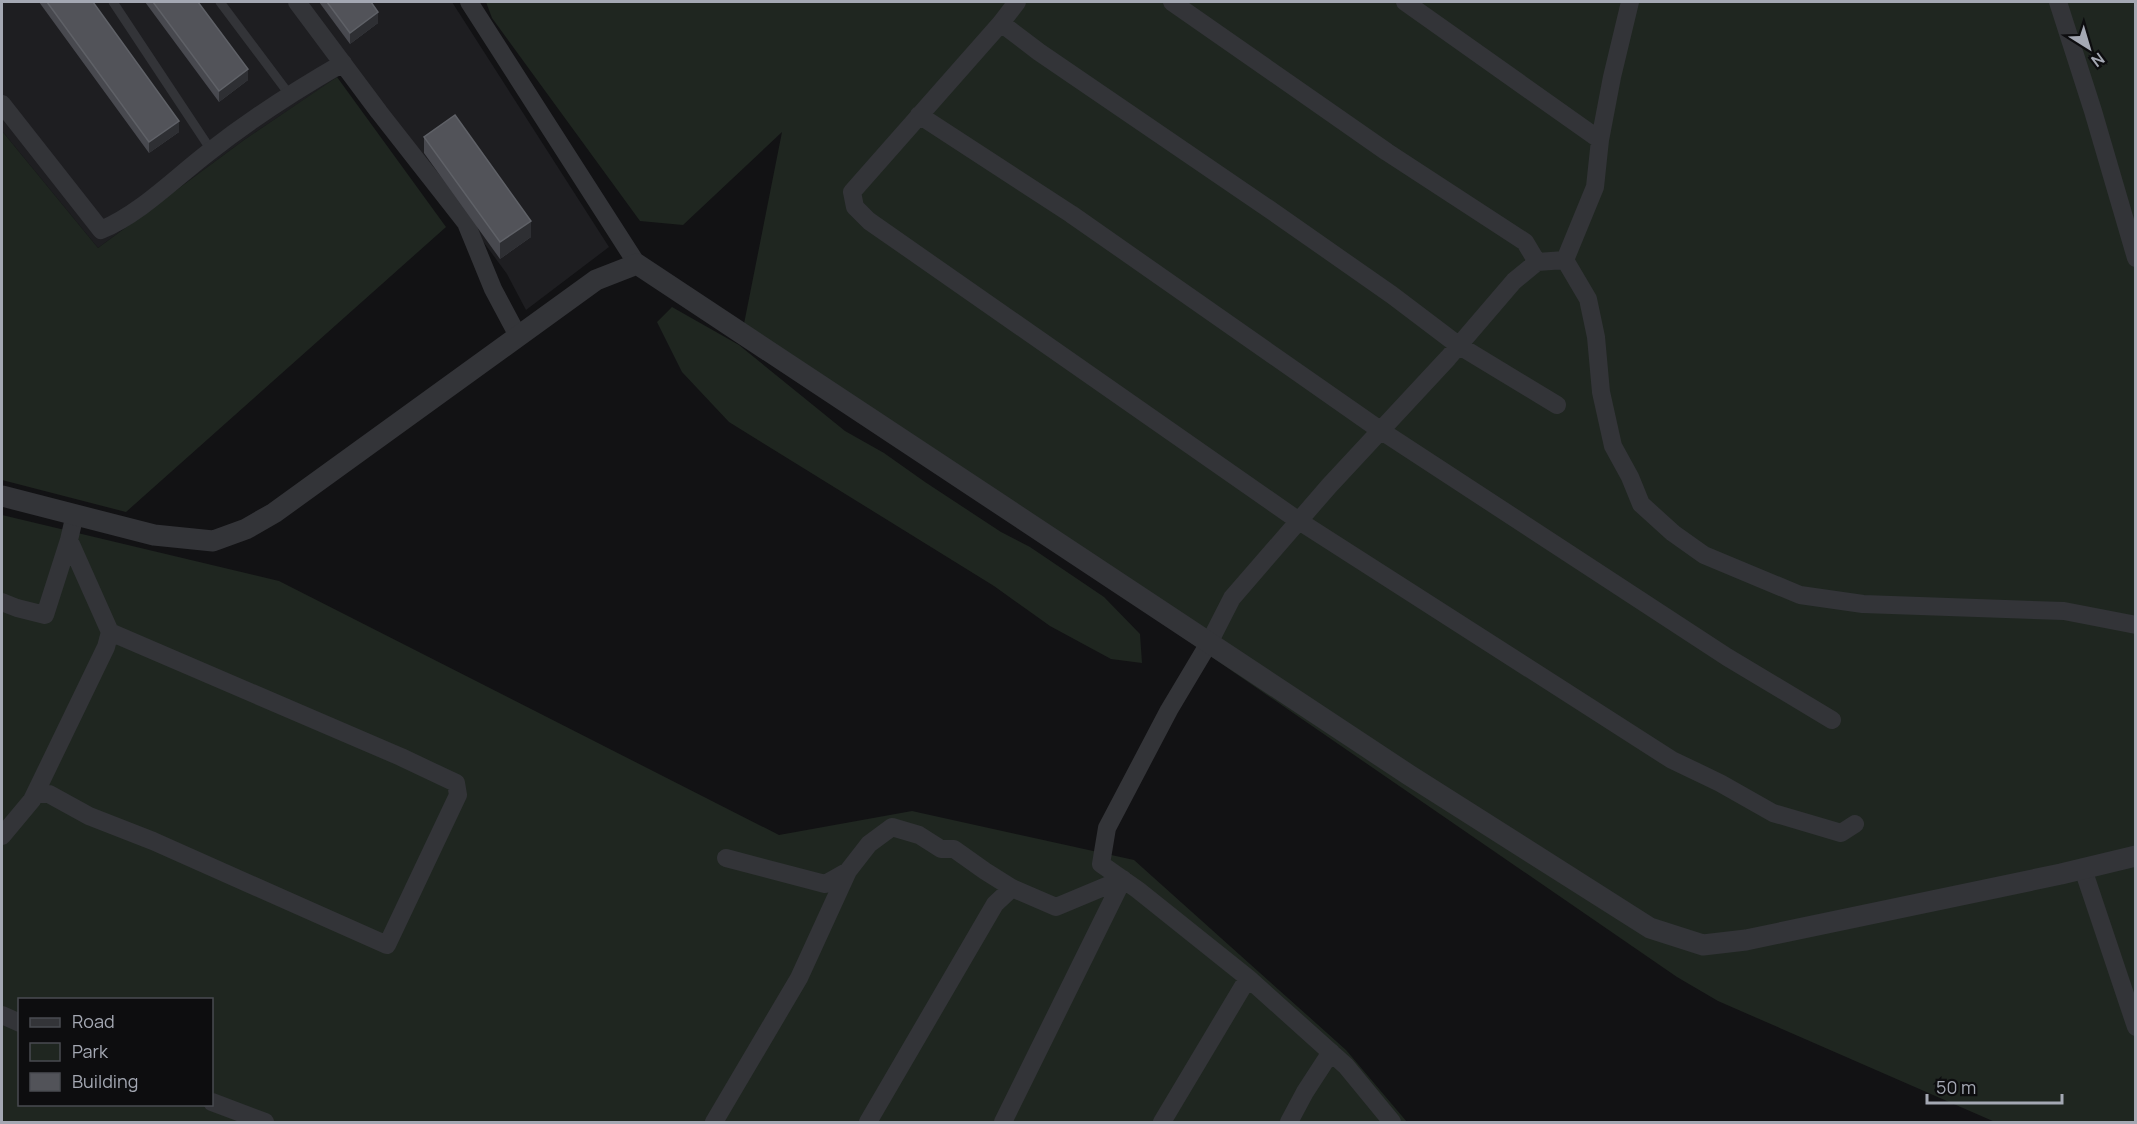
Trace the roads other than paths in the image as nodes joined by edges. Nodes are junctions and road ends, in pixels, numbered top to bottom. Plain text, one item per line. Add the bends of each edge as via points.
1 (113, 2) edge
2 (220, 2) edge
3 (297, 2) edge
4 (469, 2) edge
5 (1017, 2) edge
6 (1172, 2) edge
7 (1405, 2) edge
8 (1630, 2) edge
9 (2058, 2) edge
10 (1001, 23) junction
11 (343, 63) junction
12 (289, 94) junction
13 (2, 104) edge
14 (919, 115) junction
15 (1600, 140) junction
16 (211, 150) junction
17 (2136, 258) edge
18 (1565, 261) junction
19 (1537, 262) junction
20 (637, 264) junction
21 (518, 336) junction
22 (1458, 345) junction
23 (1557, 405) dead end
24 (1380, 430) junction
25 (2, 496) edge
26 (75, 514) junction
27 (1299, 521) junction
28 (69, 540) junction
29 (2, 602) edge
30 (2136, 625) edge
31 (110, 632) junction
32 (1209, 643) junction
33 (1832, 720) dead end
34 (35, 794) junction
35 (1855, 824) dead end
36 (2, 836) edge
37 (2136, 856) edge
38 (726, 858) dead end
39 (2083, 869) junction
40 (848, 871) junction
41 (1124, 879) junction
42 (1012, 888) junction
43 (1248, 978) junction
44 (2, 1016) edge
45 (18, 1022) edge
46 (2136, 1027) edge
47 (1331, 1052) junction
48 (213, 1102) edge
49 (265, 1122) edge
50 (714, 1122) edge
51 (868, 1122) edge
52 (1003, 1122) edge
53 (1162, 1122) edge
54 (1289, 1122) edge
55 (1392, 1122) edge

1 - 16 lane
2 - 12 lane
3 - 11 street
4 - 20 street
5 - 10 street
6 - 19 street via 1387,152 1525,242
7 - 15 street
8 - 15 street
9 - 17 street
10 - 14 street
10 - 22 street
11 - 12 street
11 - 21 street via 466,223 493,289
12 - 16 street
13 - 16 street via 101,230 120,222
14 - 24 street via 1071,214
14 - 27 street via 852,192 855,207 869,221
15 - 18 street via 1595,187
18 - 19 street
18 - 30 street via 1588,299 1613,446 1641,504 1704,555 1800,595 1863,604 2064,610
19 - 22 street via 1514,280
20 - 21 street via 596,280
20 - 32 street
21 - 26 street via 274,513 246,528 213,541 154,535
22 - 23 street
22 - 24 street
24 - 27 street
24 - 33 street via 1727,657
25 - 26 street
26 - 28 street
27 - 32 street via 1232,598
27 - 35 street via 1672,760 1773,813 1841,833
28 - 29 street via 45,615
28 - 31 street
31 - 34 street
31 - 34 street via 401,757 456,783 458,795 387,945 89,816 49,794
32 - 39 street via 1650,928 1702,945 1746,940
32 - 41 street via 1107,828 1101,864
34 - 36 street
37 - 39 street
38 - 40 street via 825,884
39 - 46 street
40 - 42 street via 869,844 892,827 919,835 941,849 954,849
40 - 50 street via 799,978
41 - 42 street via 1056,907
41 - 43 street
41 - 52 street
42 - 51 street via 995,904
43 - 47 street
43 - 53 street
44 - 45 street
47 - 54 street
47 - 55 street
48 - 49 street

